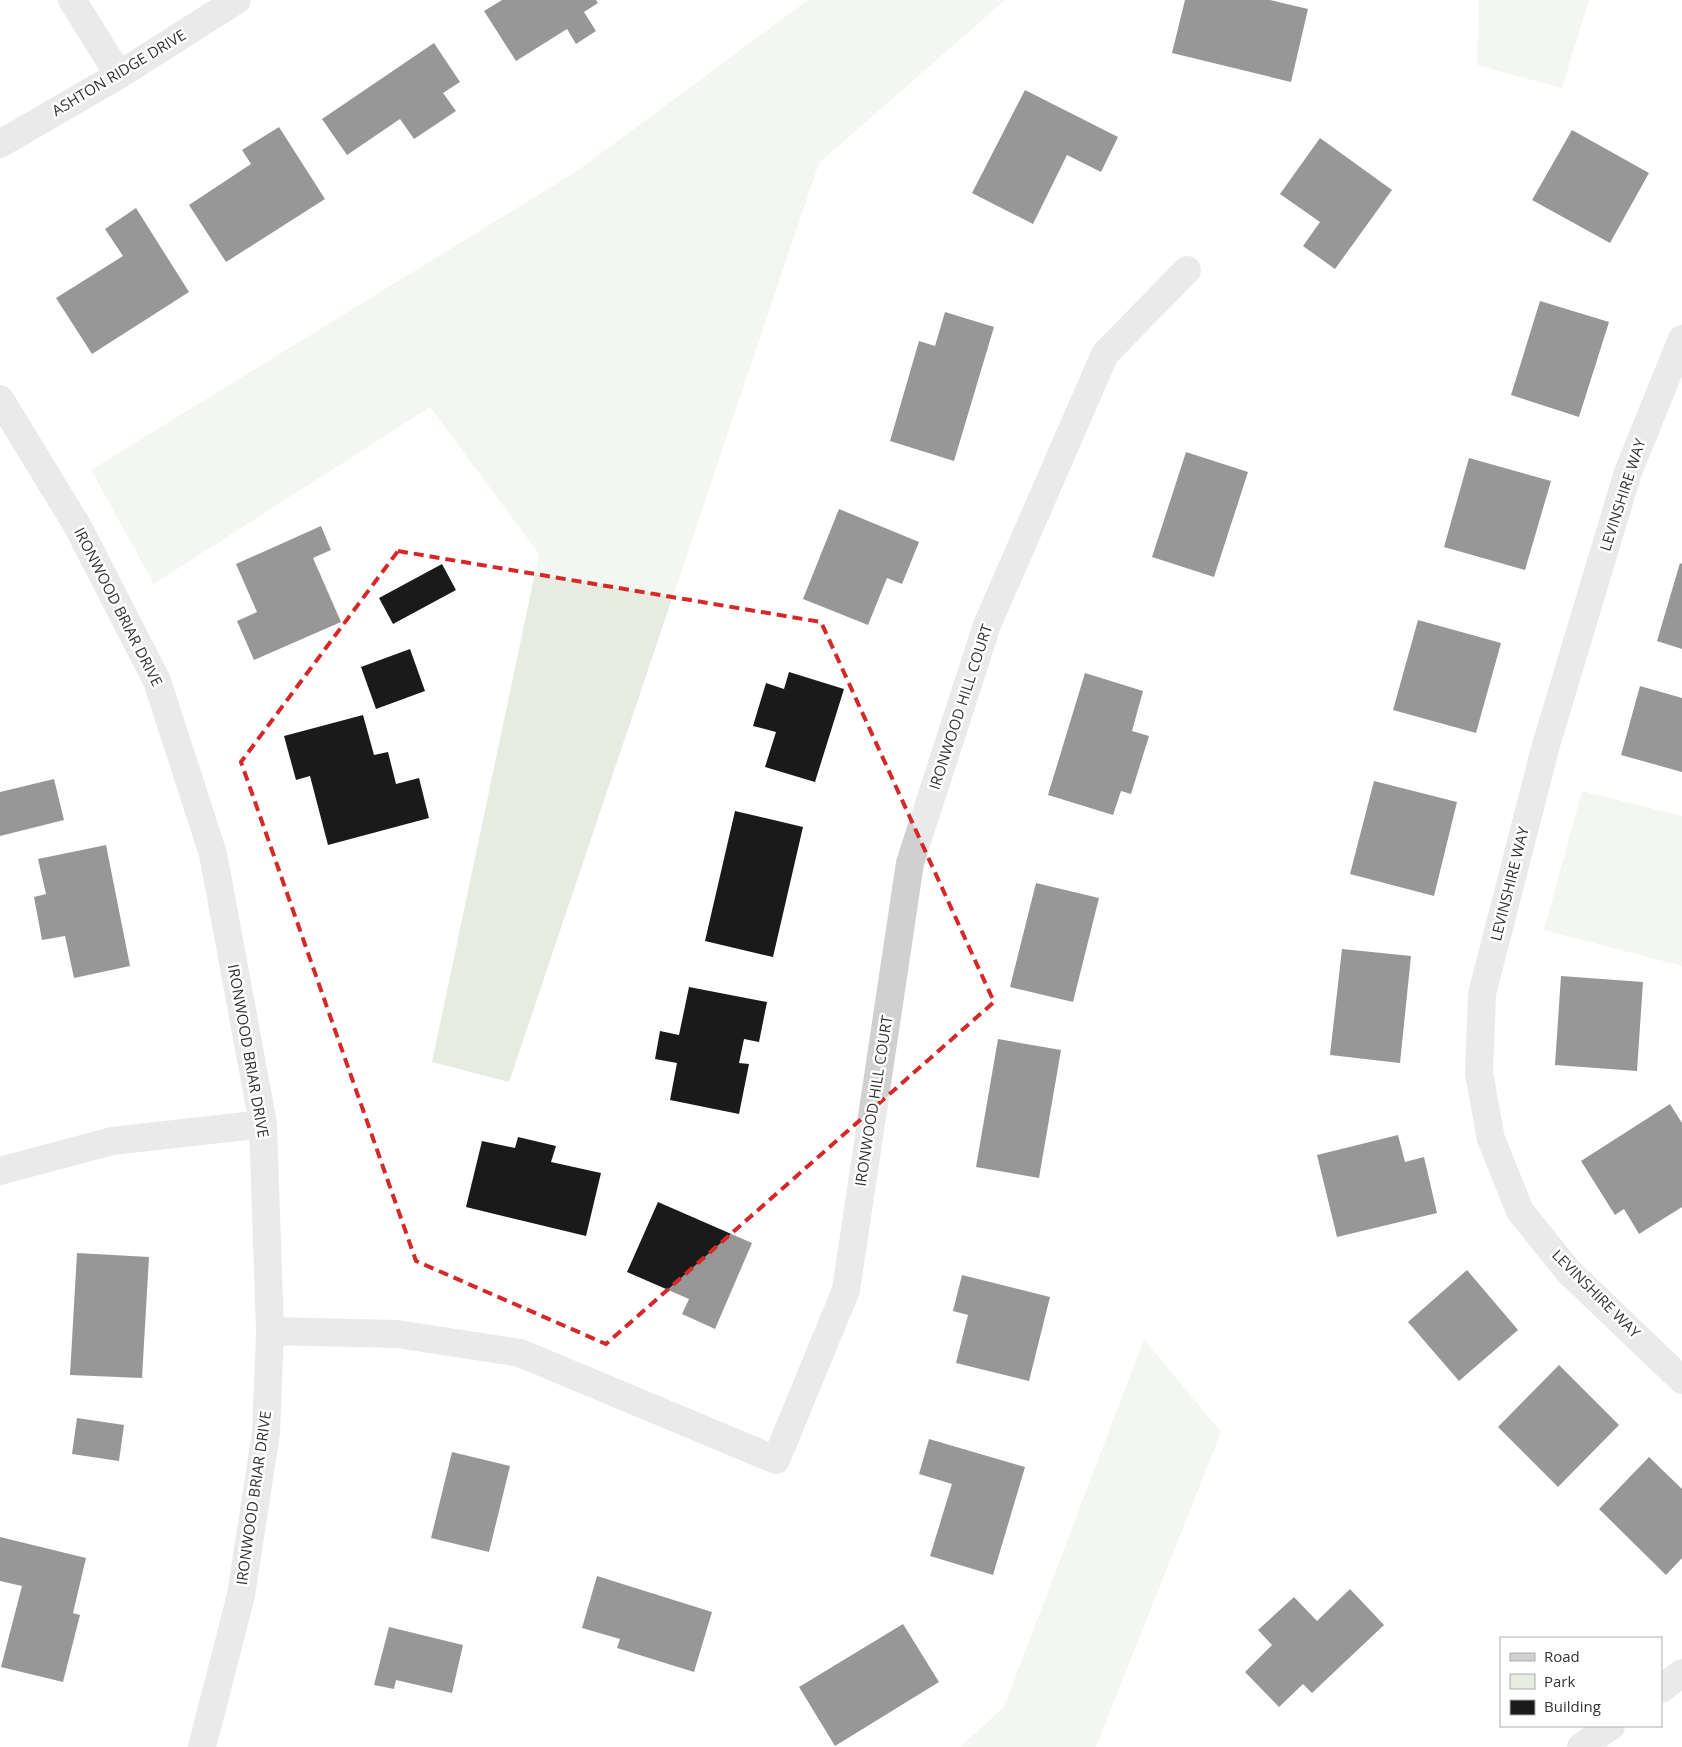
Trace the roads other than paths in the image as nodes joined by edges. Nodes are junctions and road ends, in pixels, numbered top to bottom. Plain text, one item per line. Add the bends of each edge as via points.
1 (72, 0) edge
2 (237, 0) edge
3 (118, 75) junction
4 (0, 144) edge
5 (1187, 270) dead end
6 (1682, 339) edge
7 (0, 399) edge
8 (263, 1124) junction
9 (0, 1171) edge
10 (270, 1331) junction
11 (1682, 1380) edge
12 (1682, 1673) edge
13 (1662, 1687) edge
14 (1610, 1727) edge
15 (202, 1747) edge
16 (1581, 1747) edge

1 - 3 street
2 - 3 street, ASHTON RIDGE DRIVE
3 - 4 street, ASHTON RIDGE DRIVE
5 - 10 street, IRONWOOD HILL COURT via 1105,354 987,625 910,864 846,1290 776,1460 520,1354 397,1334
6 - 11 street, LEVINSHIRE WAY via 1628,472 1546,745 1482,994 1479,1072 1491,1139 1520,1211 1569,1272
7 - 8 street, IRONWOOD BRIAR DRIVE via 78,527 157,681 212,854
8 - 9 street via 112,1141
8 - 10 street, IRONWOOD BRIAR DRIVE
10 - 15 street, IRONWOOD BRIAR DRIVE via 266,1433 241,1595
12 - 13 street
14 - 16 street

